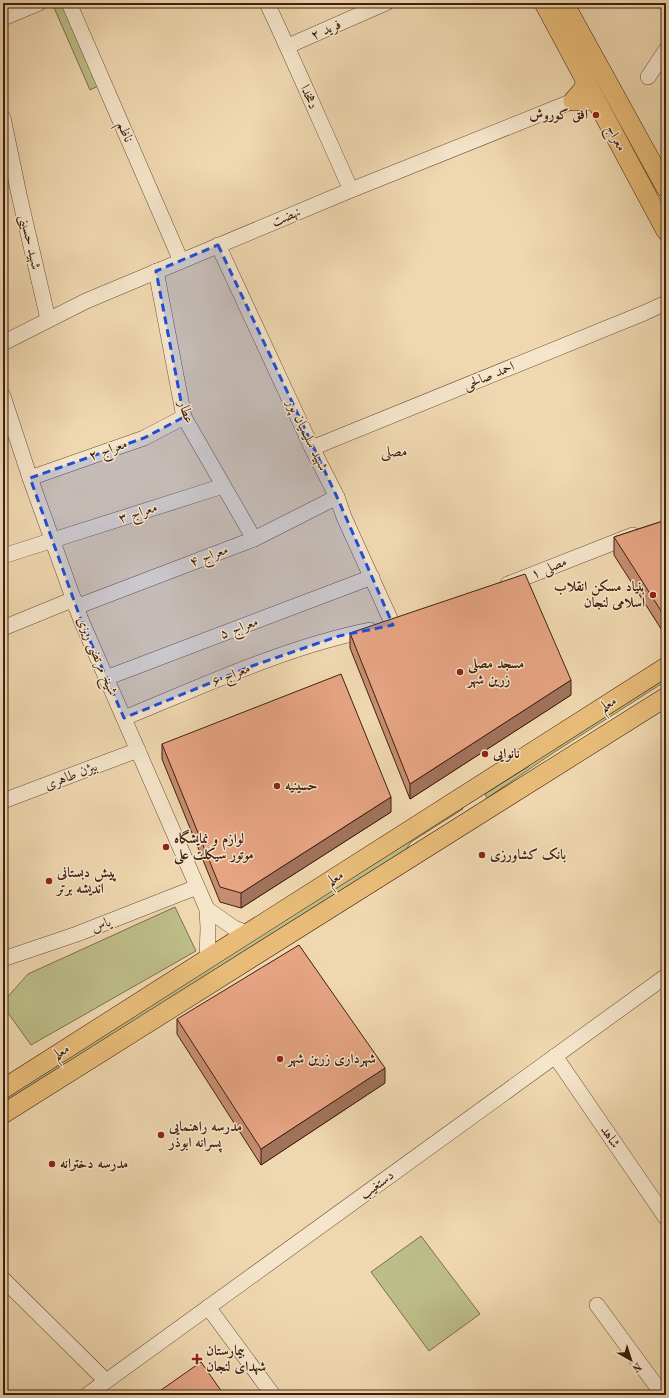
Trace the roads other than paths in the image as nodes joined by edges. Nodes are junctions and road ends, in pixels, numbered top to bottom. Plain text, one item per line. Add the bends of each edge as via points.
1 (39, 3) edge
2 (69, 3) edge
3 (267, 3) edge
4 (386, 3) edge
5 (544, 3) edge
6 (564, 3) edge
7 (3, 18) edge
8 (288, 46) junction
9 (666, 50) edge
10 (648, 77) dead end
11 (586, 83) junction
12 (573, 101) junction
13 (596, 102) junction
14 (3, 118) edge
15 (666, 188) edge
16 (351, 190) junction
17 (666, 231) edge
18 (218, 245) junction
19 (181, 261) junction
20 (156, 271) junction
21 (666, 302) edge
22 (48, 319) junction
23 (3, 343) edge
24 (3, 396) edge
25 (184, 417) junction
26 (312, 448) junction
27 (30, 478) junction
28 (223, 486) junction
29 (337, 498) junction
30 (643, 530) edge
31 (53, 540) junction
32 (254, 540) junction
33 (3, 556) edge
34 (372, 577) junction
35 (496, 588) edge
36 (75, 603) junction
37 (408, 620) edge
38 (393, 625) junction
39 (3, 628) edge
40 (666, 667) edge
41 (106, 678) junction
42 (666, 696) edge
43 (124, 718) junction
44 (138, 750) junction
45 (461, 797) junction
46 (3, 801) edge
47 (474, 817) junction
48 (197, 887) junction
49 (207, 910) junction
50 (248, 933) junction
51 (3, 959) edge
52 (207, 959) junction
53 (666, 976) edge
54 (555, 1056) junction
55 (3, 1089) edge
56 (3, 1114) edge
57 (666, 1218) edge
58 (3, 1279) edge
59 (597, 1305) dead end
60 (208, 1307) junction
61 (106, 1382) junction
62 (87, 1395) edge
63 (273, 1395) edge
64 (663, 1395) edge

1 - 7 street
2 - 19 street, ناظم
3 - 8 street, دهخدا
4 - 8 street, فرید ۲
5 - 11 main road, معراج
6 - 15 main road, معراج
8 - 16 street, دهخدا
9 - 10 street
11 - 12 main road via 582,92
11 - 13 main road, معراج
12 - 13 main road
12 - 16 street, نهضت
13 - 17 main road, معراج
14 - 22 street, شهید حسینی
16 - 18 street, نهضت
18 - 19 street, نهضت
18 - 26 street, شهید سلیمیان پور
19 - 20 street, نهضت
20 - 22 street, نهضت
20 - 25 street, عطار
21 - 26 street, احمد صالحی
22 - 23 street, نهضت
24 - 27 street, شیخ مرتضی ریزی
25 - 27 street, معراج ۲ via 144,438
25 - 28 street, عطار
26 - 29 street, شهید سلیمیان پور
27 - 31 street, شیخ مرتضی ریزی
28 - 31 street, معراج ۳
28 - 32 street, عطار
29 - 32 street, معراج ۴
29 - 34 street, شهید سلیمیان پور
30 - 35 street, مصلی ۱
31 - 33 street, معراج ۳
31 - 36 street, شیخ مرتضی ریزی
32 - 36 street, معراج ۴
34 - 38 street, شهید سلیمیان پور
34 - 41 street, معراج ۵
36 - 39 street, معراج ۴
36 - 41 street, شیخ مرتضی ریزی
37 - 38 street
38 - 43 street, معراج ۶ via 339,636 252,666
40 - 45 main road, معلم
41 - 43 street, شیخ مرتضی ریزی
42 - 47 main road, معلم
43 - 44 street, شیخ مرتضی ریزی
44 - 46 street, بیژن طاهری
44 - 48 street, شیخ مرتضی ریزی
45 - 47 main road
45 - 50 main road, معلم
47 - 56 main road, معلم
48 - 49 street, شیخ مرتضی ریزی
48 - 51 street, یاس via 78,934
49 - 50 street via 234,928
49 - 52 street, شیخ مرتضی ریزی
50 - 52 main road, معلم
52 - 55 main road, معلم
53 - 54 street, دستغیب
54 - 57 street, شاهد
54 - 60 street, دستغیب
58 - 61 street
59 - 64 street
60 - 61 street, دستغیب
60 - 63 street
61 - 62 street, دستغیب

